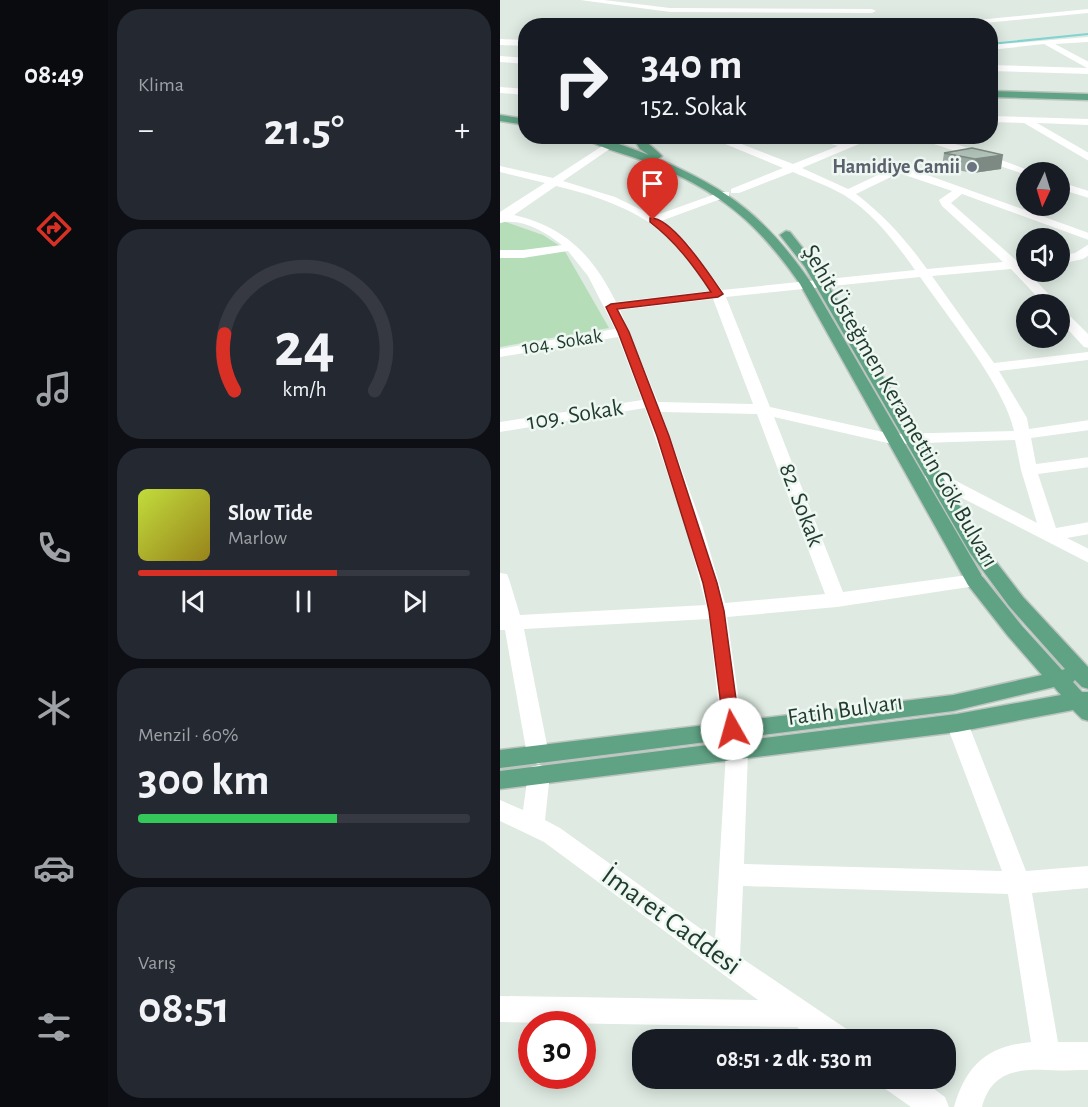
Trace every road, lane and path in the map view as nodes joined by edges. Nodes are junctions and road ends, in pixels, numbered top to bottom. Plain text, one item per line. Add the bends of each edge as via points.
1 (584, 0) edge
2 (716, 0) edge
3 (798, 0) edge
4 (712, 10) junction
5 (793, 10) junction
6 (872, 11) dead end
7 (1088, 11) edge
8 (710, 18) edge
9 (794, 18) edge
10 (998, 19) edge
11 (1088, 32) edge
12 (1088, 39) edge
13 (998, 40) edge
14 (500, 42) edge
15 (1046, 42) junction
16 (518, 43) edge
17 (998, 47) edge
18 (1074, 58) junction
19 (1088, 58) edge
20 (500, 59) edge
21 (518, 60) edge
22 (1088, 66) edge
23 (998, 68) edge
24 (1088, 71) edge
25 (500, 90) edge
26 (518, 91) edge
27 (998, 94) edge
28 (1088, 97) edge
29 (998, 99) edge
30 (1088, 102) edge
31 (518, 115) edge
32 (500, 116) edge
33 (998, 119) edge
34 (518, 120) edge
35 (1026, 120) junction
36 (1088, 122) edge
37 (595, 144) edge
38 (612, 144) edge
39 (642, 144) edge
40 (732, 144) edge
41 (840, 144) edge
42 (853, 144) edge
43 (943, 144) edge
44 (848, 146) junction
45 (1088, 158) edge
46 (793, 168) junction
47 (1016, 168) edge
48 (500, 169) edge
49 (554, 181) junction
50 (1088, 181) edge
51 (1070, 185) edge
52 (1070, 189) edge
53 (961, 190) junction
54 (730, 192) junction
55 (848, 193) junction
56 (1088, 195) edge
57 (502, 217) edge
58 (653, 220) junction
59 (1088, 237) edge
60 (563, 248) dead end
61 (500, 255) edge
62 (1085, 255) edge
63 (1070, 258) edge
64 (1016, 261) edge
65 (1016, 264) edge
66 (923, 273) junction
67 (1034, 282) edge
68 (813, 283) junction
69 (718, 294) junction
70 (1043, 294) edge
71 (611, 307) junction
72 (1070, 325) edge
73 (623, 332) junction
74 (1088, 344) edge
75 (500, 353) edge
76 (1088, 356) edge
77 (990, 368) junction
78 (651, 405) junction
79 (764, 411) junction
80 (1088, 425) edge
81 (500, 427) edge
82 (1021, 435) junction
83 (892, 439) junction
84 (911, 440) junction
85 (1088, 462) edge
86 (1029, 470) junction
87 (933, 476) junction
88 (1088, 528) edge
89 (1050, 535) junction
90 (1088, 557) edge
91 (500, 579) edge
92 (975, 580) junction
93 (837, 600) junction
94 (716, 611) junction
95 (506, 623) edge
96 (1086, 675) edge
97 (1058, 679) junction
98 (1085, 704) edge
99 (957, 723) junction
100 (734, 741) junction
101 (500, 759) edge
102 (538, 764) junction
103 (500, 780) edge
104 (500, 810) edge
105 (533, 824) junction
106 (733, 875) junction
107 (1088, 877) edge
108 (1018, 883) junction
109 (727, 963) junction
110 (500, 1009) edge
111 (802, 1014) junction
112 (823, 1029) edge
113 (1088, 1056) edge
114 (1047, 1057) junction
115 (910, 1089) edge
116 (935, 1107) edge
117 (968, 1107) edge

1 - 4 street via 670,10
2 - 4 street
3 - 5 street
4 - 5 street
4 - 8 street
5 - 6 street
5 - 9 street
7 - 10 street
11 - 13 street
12 - 15 street
14 - 16 street
15 - 17 street
15 - 18 street
18 - 19 street
18 - 22 street
20 - 21 street
23 - 24 street
25 - 26 street
27 - 28 main road
29 - 30 main road
31 - 32 main road
32 - 34 main road
33 - 35 street
35 - 36 street
35 - 45 street
37 - 49 street
38 - 54 main road, Şehit Üsteğmen Keramettin Gök Bulvarı
39 - 54 main road, Şehit Üsteğmen Keramettin Gök Bulvarı
40 - 46 street
41 - 44 street
42 - 44 street
43 - 47 street
44 - 46 street
46 - 54 street
46 - 55 street
48 - 49 street, 82. Sokak
49 - 57 street
49 - 58 street, 82. Sokak
50 - 51 street
52 - 56 street
53 - 55 street via 898,170
53 - 59 street
53 - 64 street via 947,197 946,204
54 - 58 street
54 - 68 main road, Şehit Üsteğmen Keramettin Gök Bulvarı via 753,202 790,239 811,266
55 - 66 street via 904,244
57 - 71 street via 547,230 568,243
58 - 69 street, 82. Sokak via 691,255
60 - 61 street
62 - 63 street
65 - 66 street
66 - 68 street
66 - 77 street
67 - 70 street
68 - 69 street
68 - 83 main road, Şehit Üsteğmen Keramettin Gök Bulvarı
68 - 84 main road, Şehit Üsteğmen Keramettin Gök Bulvarı
69 - 71 street
69 - 79 street, 82. Sokak
71 - 73 street
72 - 74 street
73 - 75 street, 104. Sokak
73 - 78 street
76 - 77 street
77 - 82 street via 1019,418
78 - 79 street, 109. Sokak
78 - 81 street, 109. Sokak
78 - 94 street via 687,506
79 - 83 street, 109. Sokak
79 - 93 street, 82. Sokak
80 - 82 street, 109. Sokak
82 - 84 street, 109. Sokak
82 - 86 street
83 - 84 street, 109. Sokak
83 - 92 main road, Şehit Üsteğmen Keramettin Gök Bulvarı
84 - 87 main road, Şehit Üsteğmen Keramettin Gök Bulvarı
85 - 86 street
86 - 89 street
87 - 89 street
87 - 96 main road, Şehit Üsteğmen Keramettin Gök Bulvarı via 1006,592
88 - 89 street
89 - 90 street
91 - 95 street
92 - 93 street
92 - 97 main road, Şehit Üsteğmen Keramettin Gök Bulvarı
93 - 94 street
94 - 95 street
94 - 100 street
95 - 102 street
96 - 97 main road, Fatih Bulvarı
97 - 98 main road, Şehit Üsteğmen Keramettin Gök Bulvarı
97 - 100 main road, Fatih Bulvarı via 953,703
98 - 99 main road, Fatih Bulvarı
99 - 100 main road, Fatih Bulvarı
99 - 108 street
100 - 102 main road, Fatih Bulvarı
100 - 106 street
101 - 102 main road, Fatih Bulvarı
102 - 103 main road, Fatih Bulvarı
102 - 105 street
104 - 105 street, İmaret Caddesi
105 - 109 street, İmaret Caddesi
106 - 108 street
106 - 109 street
107 - 108 street
108 - 114 street
109 - 111 street, İmaret Caddesi
110 - 111 street
111 - 112 street, İmaret Caddesi
113 - 114 street
114 - 117 street via 995,1064 981,1080
115 - 116 street

